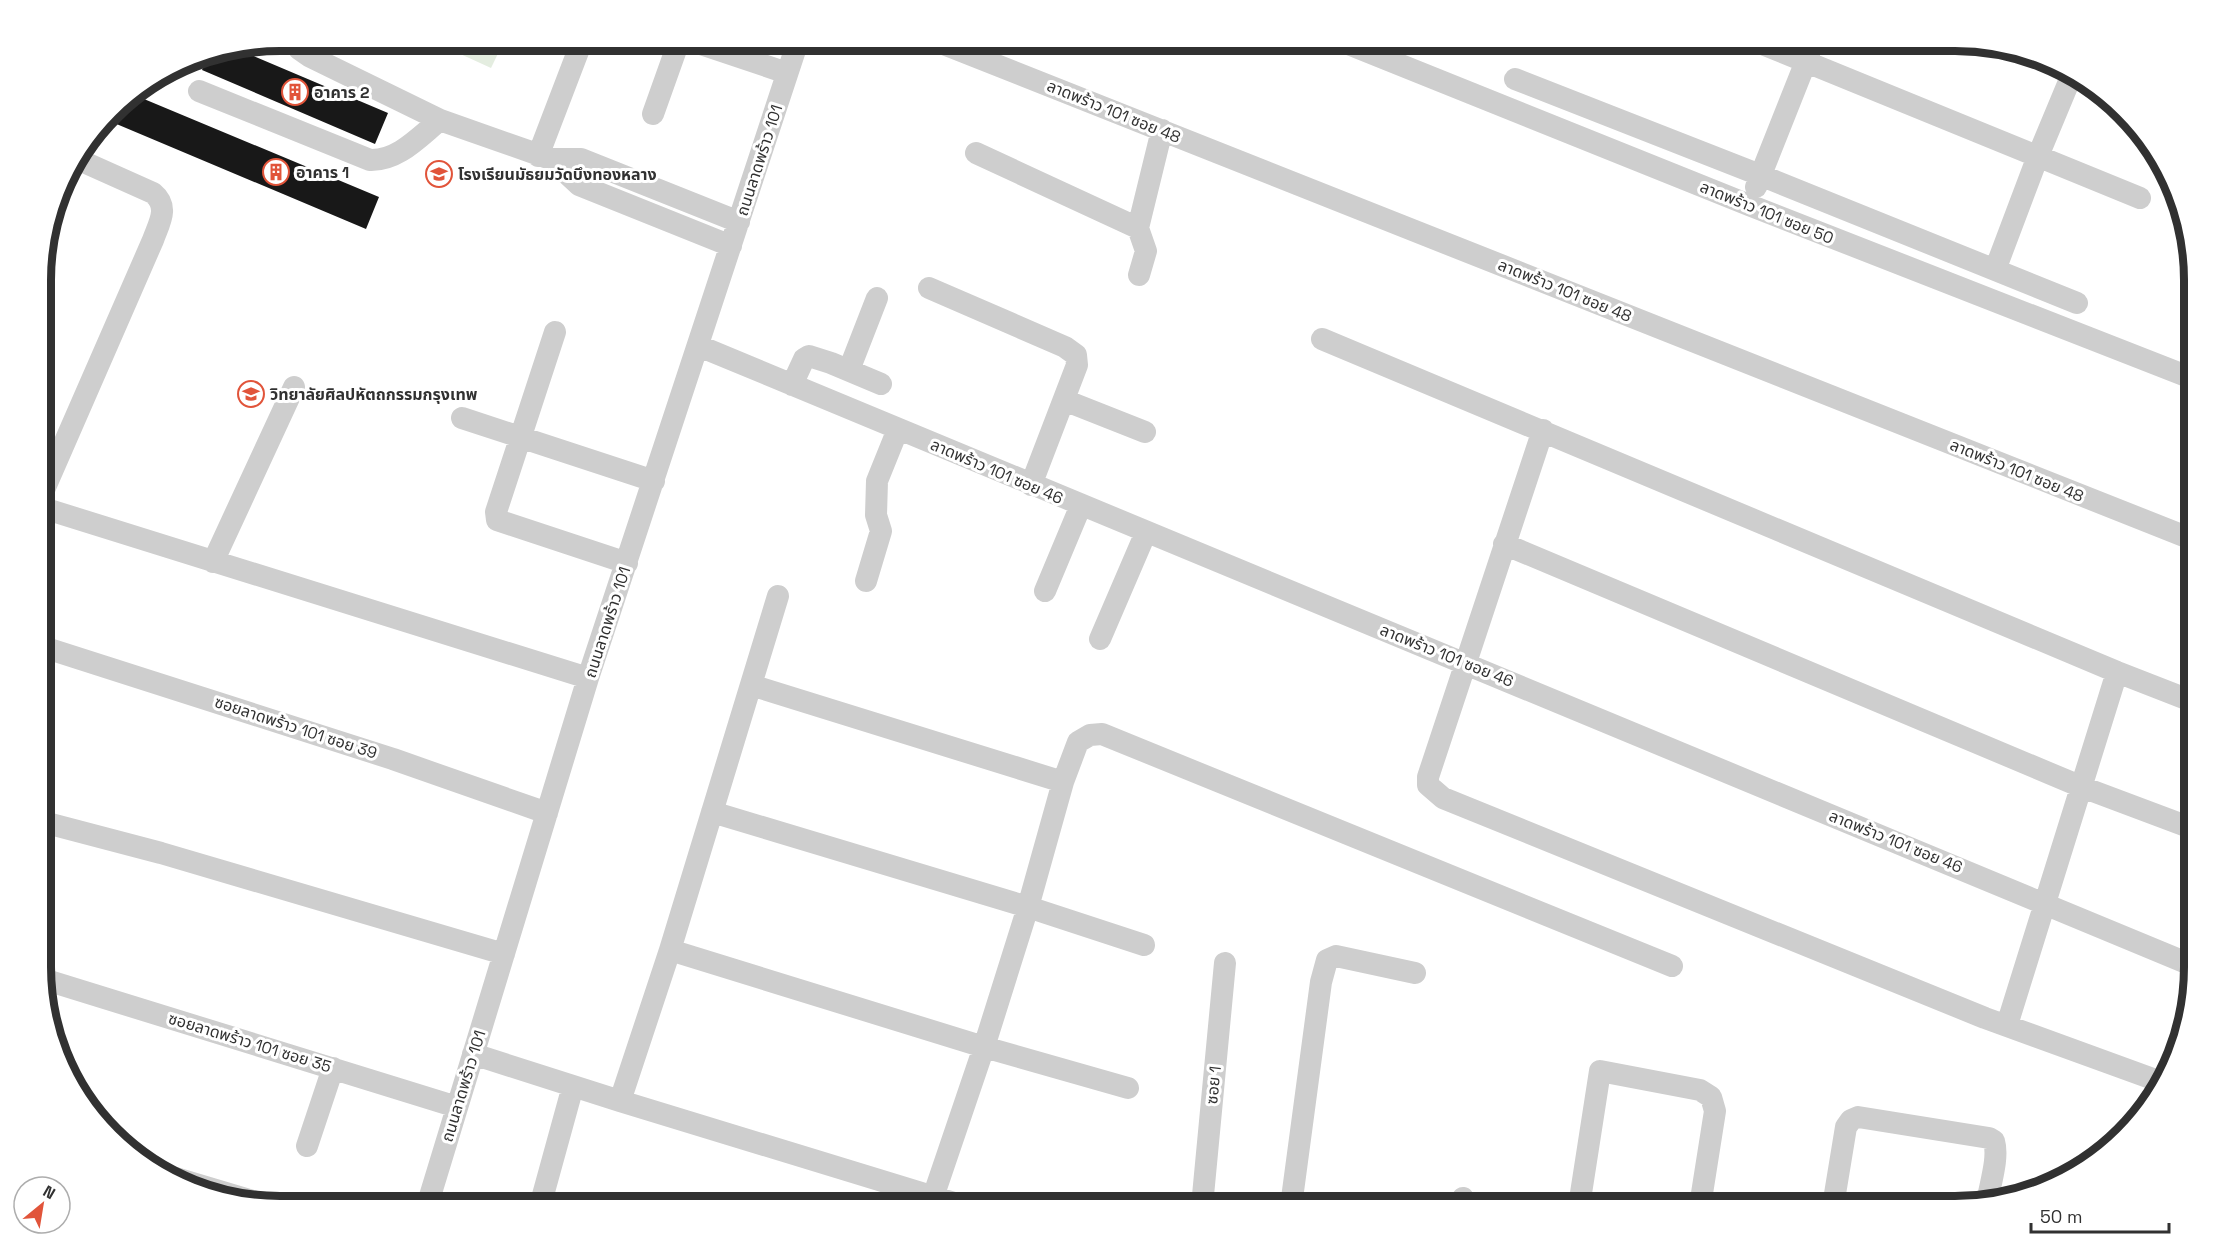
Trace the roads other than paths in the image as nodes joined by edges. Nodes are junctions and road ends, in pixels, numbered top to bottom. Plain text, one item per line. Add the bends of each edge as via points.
1 (302, 51) edge
2 (579, 51) edge
3 (675, 51) edge
4 (724, 51) edge
5 (794, 51) edge
6 (964, 51) edge
7 (1368, 51) edge
8 (1810, 51) edge
9 (787, 73) junction
10 (1515, 79) dead end
11 (2069, 82) edge
12 (199, 91) dead end
13 (653, 114) dead end
14 (440, 120) junction
15 (1162, 130) junction
16 (976, 153) dead end
17 (2038, 156) junction
18 (545, 157) junction
19 (84, 163) edge
20 (1760, 175) junction
21 (2140, 198) dead end
22 (1749, 205) junction
23 (739, 222) junction
24 (1138, 228) junction
25 (731, 246) junction
26 (1995, 270) junction
27 (1139, 275) dead end
28 (929, 288) dead end
29 (877, 298) dead end
30 (2077, 303) dead end
31 (555, 332) dead end
32 (1322, 339) dead end
33 (699, 346) junction
34 (849, 370) junction
35 (2184, 376) edge
36 (881, 384) dead end
37 (792, 385) junction
38 (294, 387) dead end
39 (1064, 400) junction
40 (462, 418) dead end
41 (898, 429) junction
42 (1543, 430) junction
43 (1145, 432) dead end
44 (521, 437) junction
45 (51, 472) edge
46 (654, 481) junction
47 (1031, 485) junction
48 (1080, 505) junction
49 (51, 511) edge
50 (1146, 532) junction
51 (2184, 536) edge
52 (1504, 544) junction
53 (213, 562) junction
54 (627, 563) junction
55 (866, 581) dead end
56 (1045, 591) dead end
57 (778, 596) dead end
58 (1100, 639) dead end
59 (51, 649) edge
60 (1466, 663) junction
61 (2116, 672) junction
62 (588, 678) junction
63 (751, 685) junction
64 (2184, 698) edge
65 (1064, 782) junction
66 (2082, 787) junction
67 (712, 812) junction
68 (547, 813) junction
69 (51, 824) edge
70 (2184, 825) edge
71 (2044, 902) junction
72 (1028, 907) junction
73 (1144, 945) dead end
74 (670, 950) junction
75 (504, 954) junction
76 (2184, 962) edge
77 (1225, 963) dead end
78 (1672, 966) dead end
79 (1415, 973) dead end
80 (51, 982) edge
81 (2007, 1025) junction
82 (984, 1047) junction
83 (473, 1054) junction
84 (333, 1068) junction
85 (2154, 1079) edge
86 (573, 1086) junction
87 (1128, 1088) dead end
88 (620, 1101) junction
89 (457, 1107) junction
90 (307, 1146) dead end
91 (1989, 1194) edge
92 (430, 1196) edge
93 (543, 1196) edge
94 (913, 1196) edge
95 (933, 1196) edge
96 (1203, 1196) edge
97 (1292, 1196) edge
98 (1581, 1196) edge
99 (1702, 1196) edge
100 (1835, 1196) edge

1 - 14 street
2 - 18 street
3 - 13 street
4 - 9 street
5 - 9 street, ถนนลาดพร้าว 101
6 - 15 street, ลาดพร้าว 101 ซอย 48
7 - 22 street, ลาดพร้าว 101 ซอย 50
8 - 17 street
8 - 20 street
9 - 23 street, ถนนลาดพร้าว 101
10 - 20 street
11 - 17 street
12 - 14 street via 370,160 392,158
14 - 18 street
15 - 24 street
15 - 51 street, ลาดพร้าว 101 ซอย 48
16 - 24 street
17 - 21 street
17 - 26 street
18 - 23 street via 581,159
18 - 25 street via 579,185
19 - 45 street via 153,193 161,199 163,208 153,240
20 - 22 street
20 - 26 street
22 - 35 street, ลาดพร้าว 101 ซอย 50
23 - 25 street, ถนนลาดพร้าว 101
24 - 27 street via 1146,251
25 - 33 street, ถนนลาดพร้าว 101
26 - 30 street
28 - 39 street via 1074,353 1077,365
29 - 34 street
31 - 44 street
32 - 42 street
33 - 37 street, ลาดพร้าว 101 ซอย 46
33 - 46 street, ถนนลาดพร้าว 101
34 - 36 street
34 - 37 street via 809,356
37 - 41 street, ลาดพร้าว 101 ซอย 46
38 - 53 street
39 - 43 street
39 - 47 street
40 - 44 street
41 - 47 street, ลาดพร้าว 101 ซอย 46
41 - 55 street via 877,482 876,515 881,531
42 - 52 street
42 - 61 street
44 - 46 street
44 - 54 street via 496,512 497,520
46 - 54 street, ถนนลาดพร้าว 101
47 - 48 street, ลาดพร้าว 101 ซอย 46
48 - 50 street, ลาดพร้าว 101 ซอย 46
48 - 56 street
49 - 53 street
50 - 58 street
50 - 60 street, ลาดพร้าว 101 ซอย 46
52 - 60 street
52 - 66 street
53 - 62 street
54 - 62 street, ถนนลาดพร้าว 101
57 - 63 street
59 - 68 street, ซอยลาดพร้าว 101 ซอย 39
60 - 71 street, ลาดพร้าว 101 ซอย 46
60 - 81 street via 1428,777 1428,785 1443,798
61 - 64 street
61 - 66 street
62 - 68 street, ถนนลาดพร้าว 101
63 - 65 street
63 - 67 street
65 - 72 street
65 - 78 street via 1078,742 1102,734
66 - 70 street
66 - 71 street
67 - 72 street
67 - 74 street
68 - 75 street, ถนนลาดพร้าว 101
69 - 75 street
71 - 76 street, ลาดพร้าว 101 ซอย 46
71 - 81 street
72 - 73 street
72 - 82 street
74 - 82 street
74 - 88 street
75 - 83 street, ถนนลาดพร้าว 101
77 - 96 street, ซอย 1
79 - 97 street via 1336,956 1327,960
80 - 84 street, ซอยลาดพร้าว 101 ซอย 35
81 - 85 street
82 - 87 street
82 - 95 street
83 - 86 street
83 - 89 street, ถนนลาดพร้าว 101
84 - 89 street, ซอยลาดพร้าว 101 ซอย 35
84 - 90 street
86 - 88 street
86 - 93 street
88 - 94 street
89 - 92 street, ถนนลาดพร้าว 101
91 - 100 street via 1994,1141 1858,1117 1845,1127
98 - 99 street via 1600,1071 1700,1090 1712,1097 1715,1111

